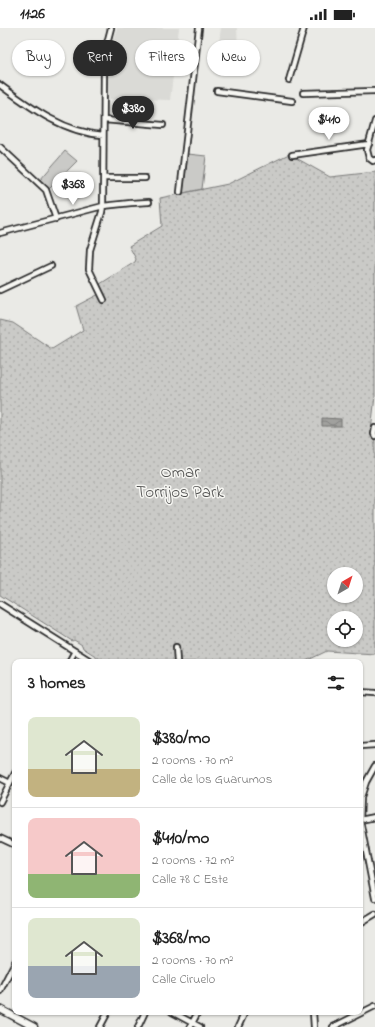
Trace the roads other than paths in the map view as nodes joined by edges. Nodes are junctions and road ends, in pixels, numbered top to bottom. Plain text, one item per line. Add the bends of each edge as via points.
1 (111, 28) edge
2 (199, 28) edge
3 (304, 28) edge
4 (289, 80) dead end
5 (0, 85) edge
6 (217, 91) dead end
7 (375, 91) edge
8 (303, 93) dead end
9 (292, 101) dead end
10 (104, 120) junction
11 (375, 121) edge
12 (163, 125) dead end
13 (103, 135) junction
14 (369, 144) junction
15 (0, 147) edge
16 (292, 155) dead end
17 (375, 160) edge
18 (104, 178) junction
19 (145, 178) dead end
20 (180, 192) dead end
21 (149, 202) dead end
22 (103, 206) junction
23 (56, 219) junction
24 (0, 233) edge
25 (50, 266) dead end
26 (0, 290) edge
27 (104, 300) dead end
28 (375, 428) edge
29 (375, 436) edge
30 (0, 604) edge
31 (176, 647) dead end
32 (75, 651) junction
33 (71, 659) edge
34 (87, 659) edge
35 (177, 659) edge
36 (363, 692) edge
37 (375, 693) edge
38 (375, 745) edge
39 (363, 746) edge
40 (375, 766) edge
41 (0, 778) edge
42 (12, 779) edge
43 (10, 783) junction
44 (363, 791) edge
45 (0, 802) edge
46 (375, 817) edge
47 (363, 819) edge
48 (363, 836) edge
49 (0, 838) edge
50 (12, 844) edge
51 (375, 898) edge
52 (375, 914) edge
53 (363, 920) edge
54 (12, 968) edge
55 (0, 991) edge
56 (375, 1006) edge
57 (0, 1009) edge
58 (363, 1012) edge
59 (106, 1015) edge
60 (144, 1015) edge
61 (176, 1015) edge
62 (196, 1015) edge
63 (244, 1015) edge
64 (313, 1015) edge
65 (357, 1015) edge
66 (191, 1025) edge
67 (336, 1026) edge
68 (34, 1027) edge
69 (100, 1027) edge
70 (138, 1027) edge
71 (200, 1027) edge
72 (238, 1027) edge
73 (314, 1027) edge

1 - 10 street via 104,67
2 - 20 street
3 - 4 street
5 - 13 street via 56,122 84,132
6 - 9 street
7 - 8 street
10 - 12 street
10 - 13 street
11 - 14 street
13 - 18 street
14 - 16 street
14 - 17 street via 368,158
15 - 23 street via 46,190
18 - 19 street
18 - 22 street
21 - 22 street
22 - 23 street
22 - 27 street via 90,250 89,269
23 - 24 street
25 - 26 street
28 - 29 street
30 - 32 street
31 - 35 street
32 - 33 street
32 - 34 street
36 - 37 street
38 - 39 street
40 - 44 street
41 - 43 street
42 - 43 street
43 - 45 street
46 - 47 street
48 - 51 street
49 - 50 street
52 - 53 street
54 - 55 street
56 - 58 street
57 - 68 main road
59 - 69 street
60 - 70 street
61 - 66 street
62 - 66 street
63 - 72 street
64 - 73 street
65 - 67 street
66 - 71 street

